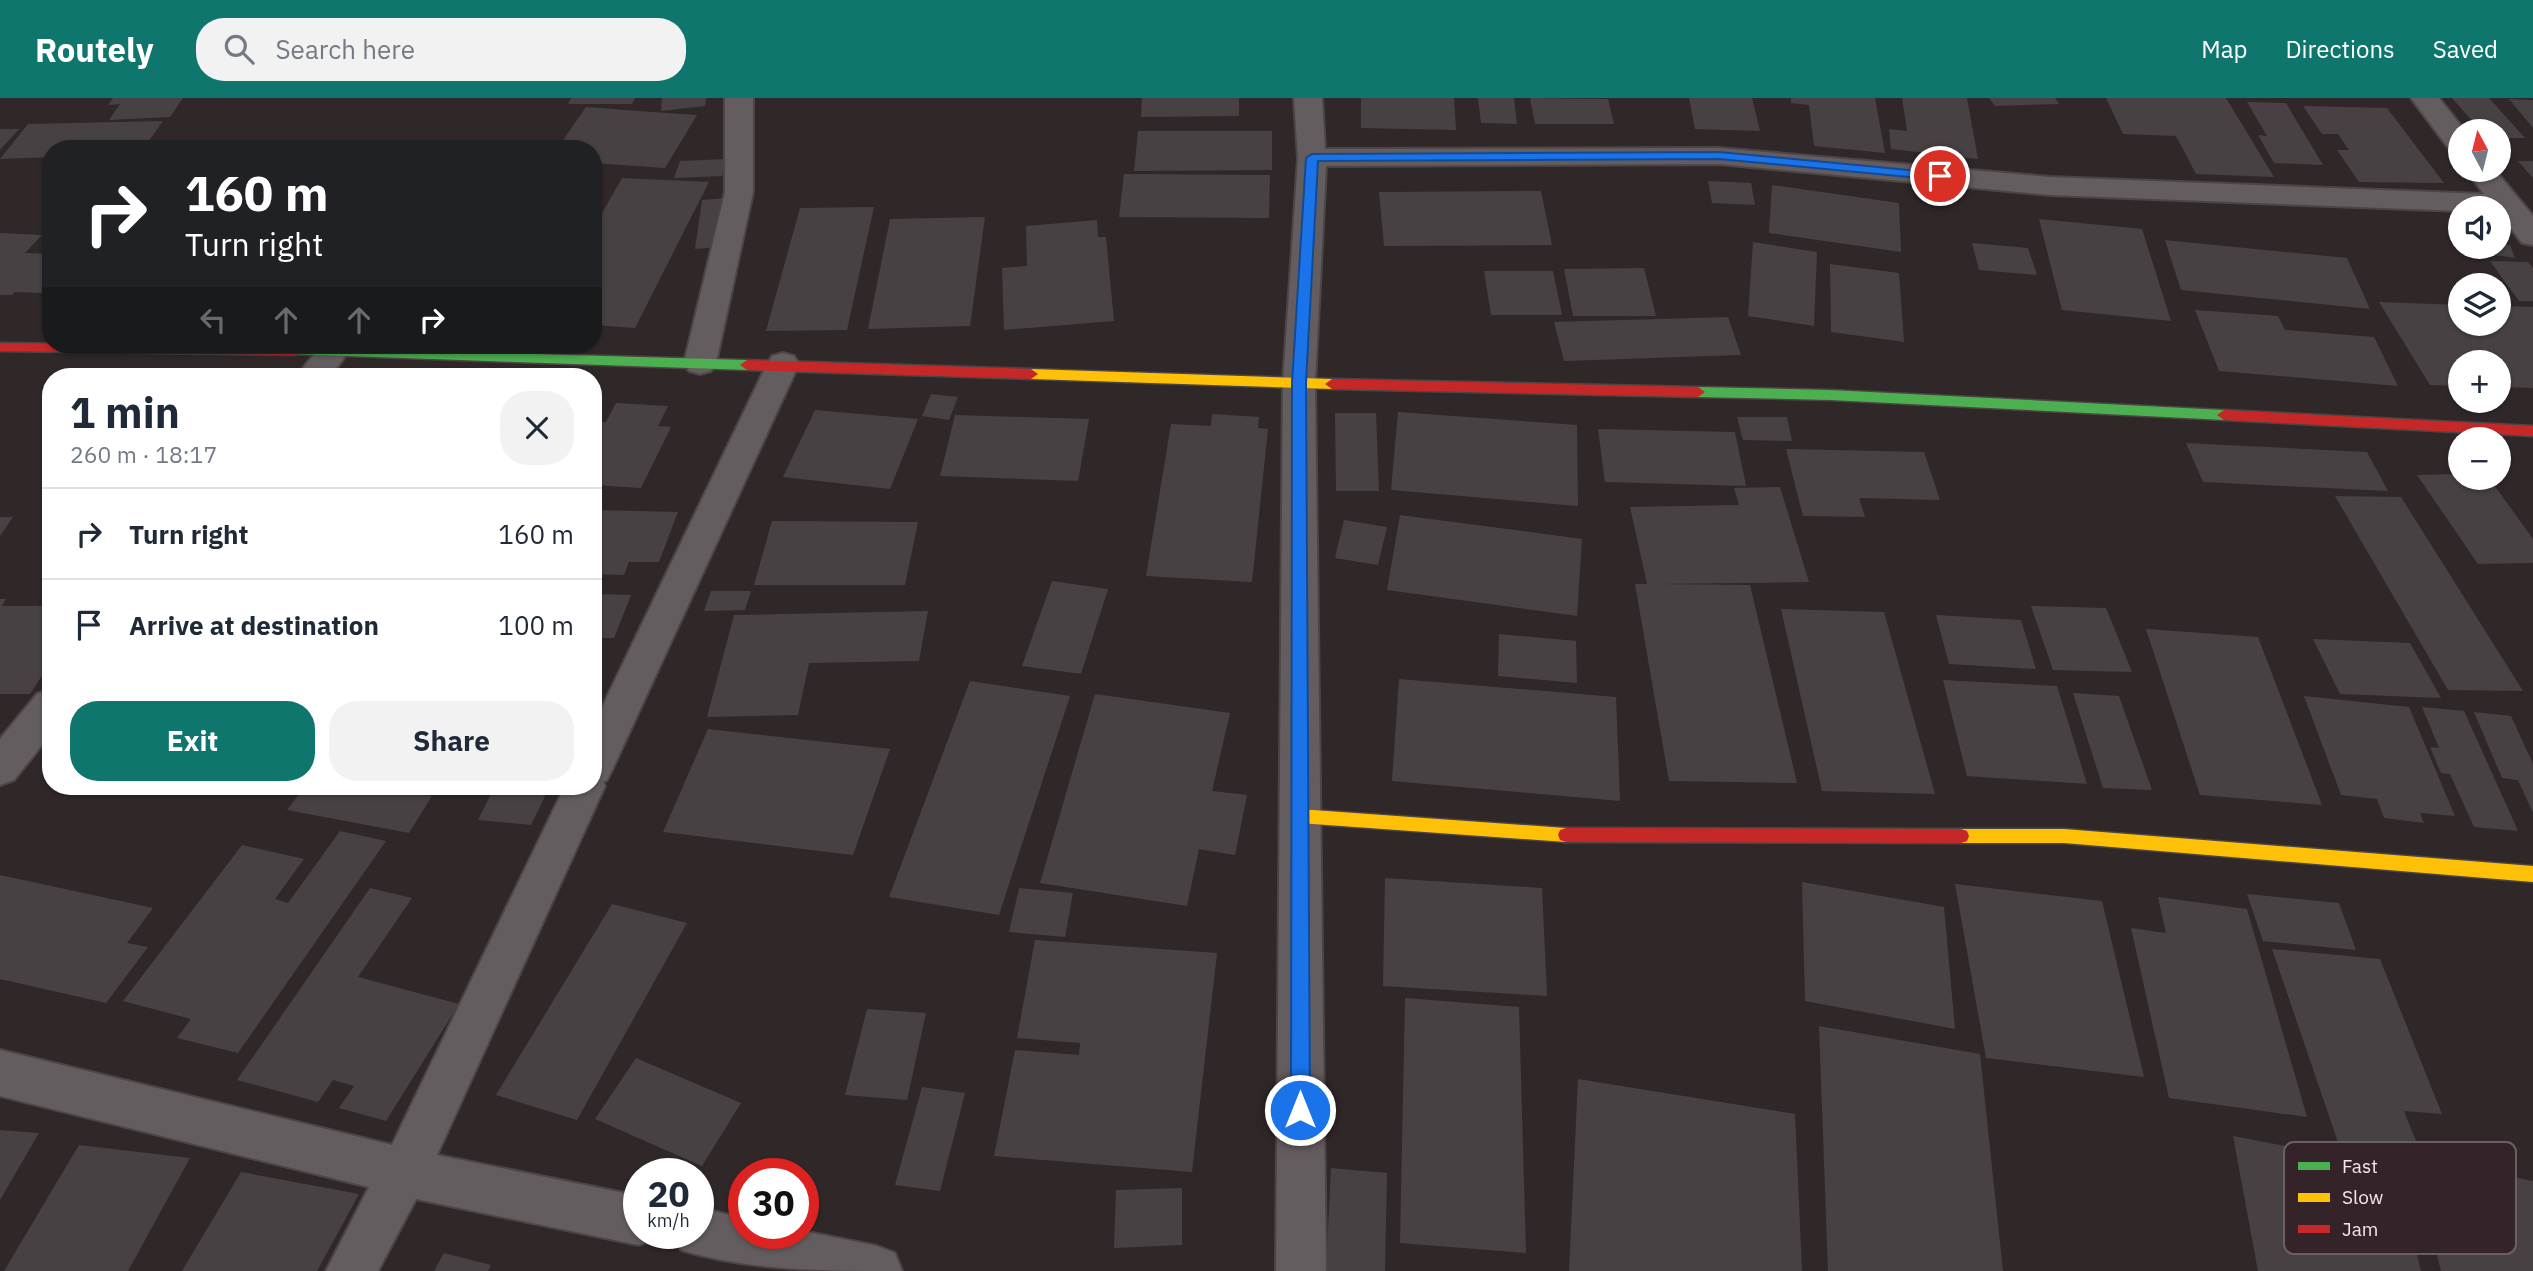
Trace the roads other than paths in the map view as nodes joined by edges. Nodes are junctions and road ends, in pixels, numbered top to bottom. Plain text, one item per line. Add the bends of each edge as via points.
1 (739, 98) edge
2 (1308, 98) edge
3 (2425, 98) edge
4 (2448, 128) edge
5 (1312, 158) junction
6 (2490, 182) edge
7 (2501, 196) edge
8 (2448, 202) edge
9 (2511, 209) edge
10 (2533, 236) edge
11 (0, 347) edge
12 (42, 348) edge
13 (331, 354) edge
14 (425, 354) edge
15 (700, 363) junction
16 (783, 364) junction
17 (319, 368) edge
18 (1299, 383) junction
19 (2533, 431) edge
20 (42, 716) edge
21 (602, 749) edge
22 (0, 768) edge
23 (581, 795) edge
24 (1298, 816) junction
25 (2533, 874) edge
26 (0, 1073) edge
27 (404, 1172) junction
28 (623, 1218) edge
29 (714, 1236) edge
30 (351, 1271) edge
31 (877, 1271) edge
32 (1301, 1271) edge

1 - 15 street via 739,192
2 - 5 street
3 - 4 street
5 - 8 street via 1719,156 2050,186
5 - 18 street
6 - 7 street
9 - 10 street
11 - 12 street
13 - 17 street
14 - 15 street
15 - 16 street
16 - 18 street
16 - 21 street
18 - 19 street via 1830,396
18 - 24 street
20 - 22 street
23 - 27 street
24 - 25 street via 1543,835 2064,836
24 - 32 street
26 - 27 street
27 - 28 street
27 - 30 street
29 - 31 street

